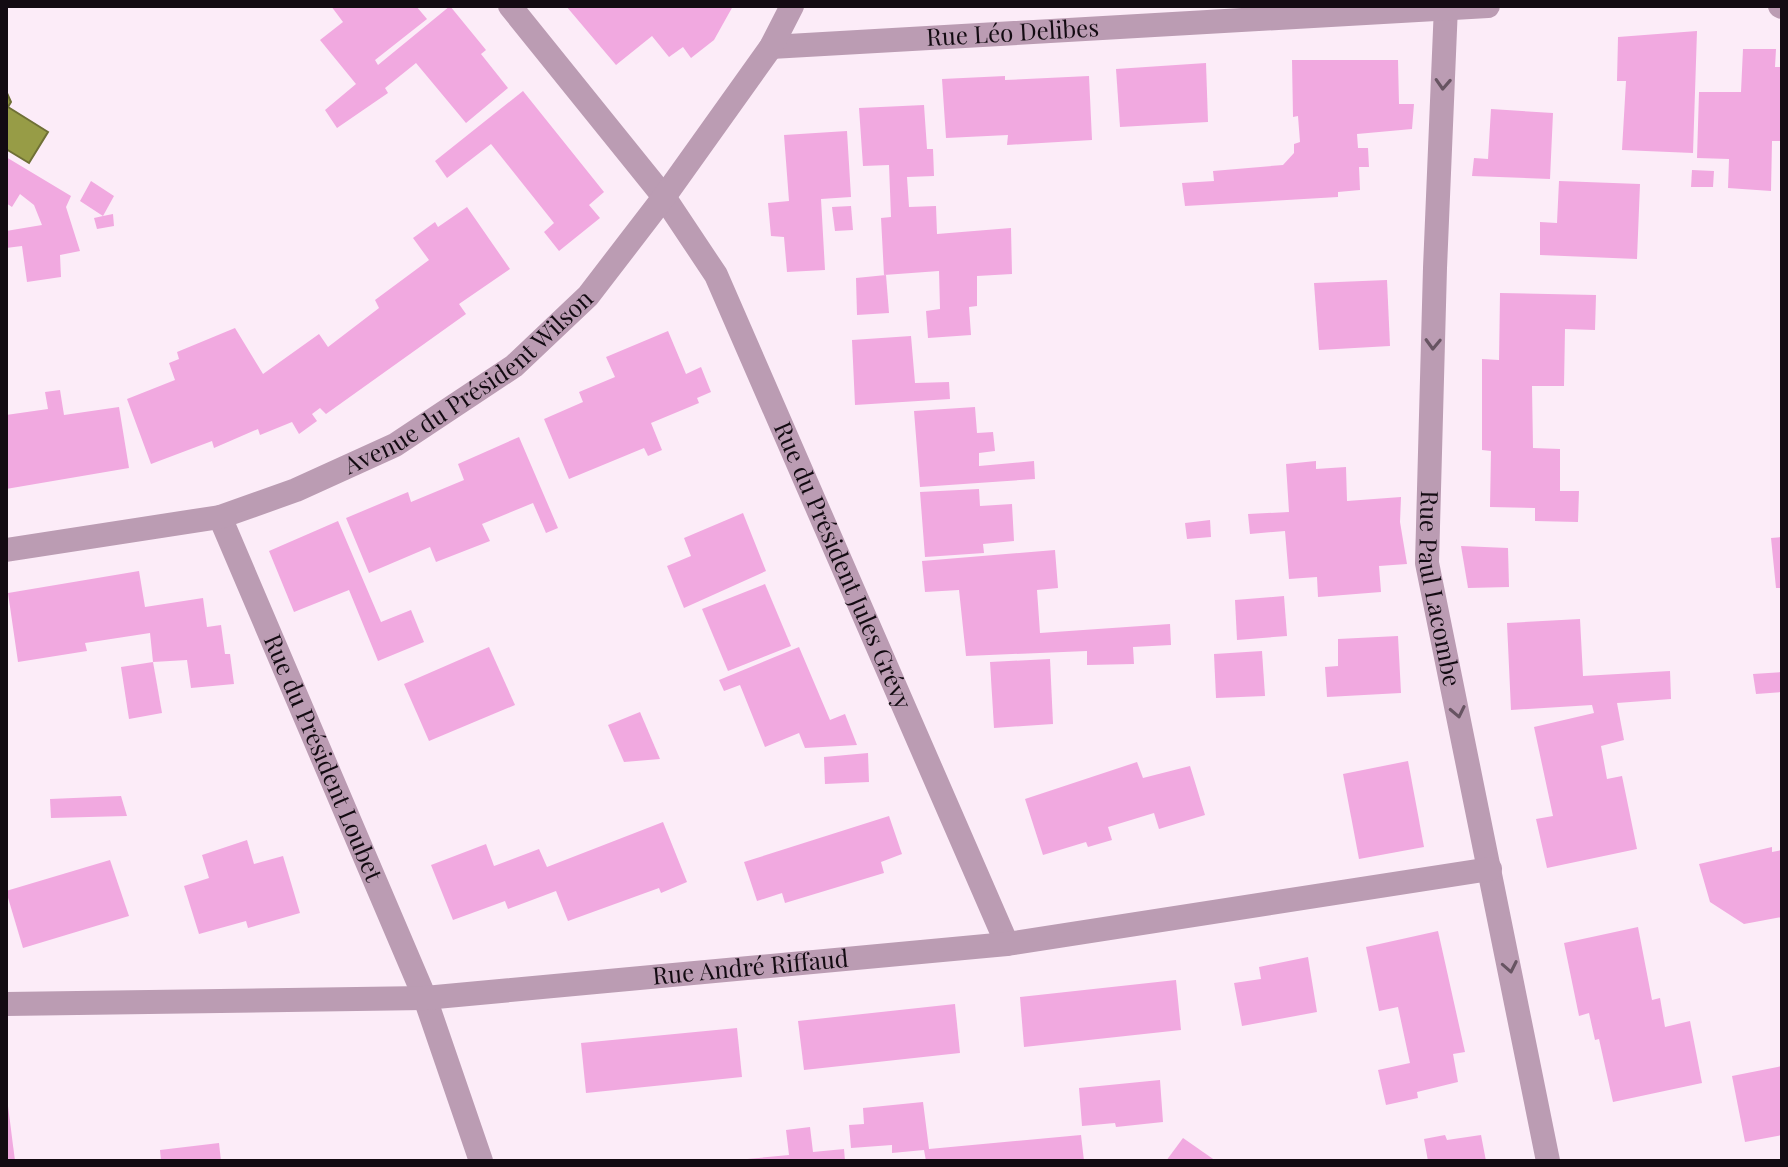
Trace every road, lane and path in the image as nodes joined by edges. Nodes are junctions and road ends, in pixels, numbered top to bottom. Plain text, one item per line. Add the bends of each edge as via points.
1 (510, 6) edge
2 (792, 6) edge
3 (1488, 6) edge
4 (1446, 7) edge
5 (771, 47) junction
6 (664, 197) junction
7 (220, 517) junction
8 (6, 550) edge
9 (1490, 869) junction
10 (1007, 944) junction
11 (425, 998) junction
12 (6, 1004) edge
13 (481, 1161) edge
14 (1548, 1161) edge

1 - 6 street, Rue du Président Jules Grévy
2 - 5 street, Avenue du Président Wilson
3 - 4 street, Rue Léo Delibes
4 - 5 street, Rue Léo Delibes
4 -> 9 street, Rue Paul Lacombe via 1427,563
5 - 6 street, Avenue du Président Wilson
6 - 7 street, Avenue du Président Wilson via 588,296 514,366 395,445
6 - 10 street, Rue du Président Jules Grévy via 716,275
7 - 8 street, Avenue du Président Wilson
7 - 11 street, Rue du Président Loubet
9 - 10 street, Rue André Riffaud
9 -> 14 street, Rue Paul Lacombe
10 - 11 street, Rue André Riffaud
11 - 12 street, Rue André Riffaud
11 - 13 street, Rue du Président Loubet

